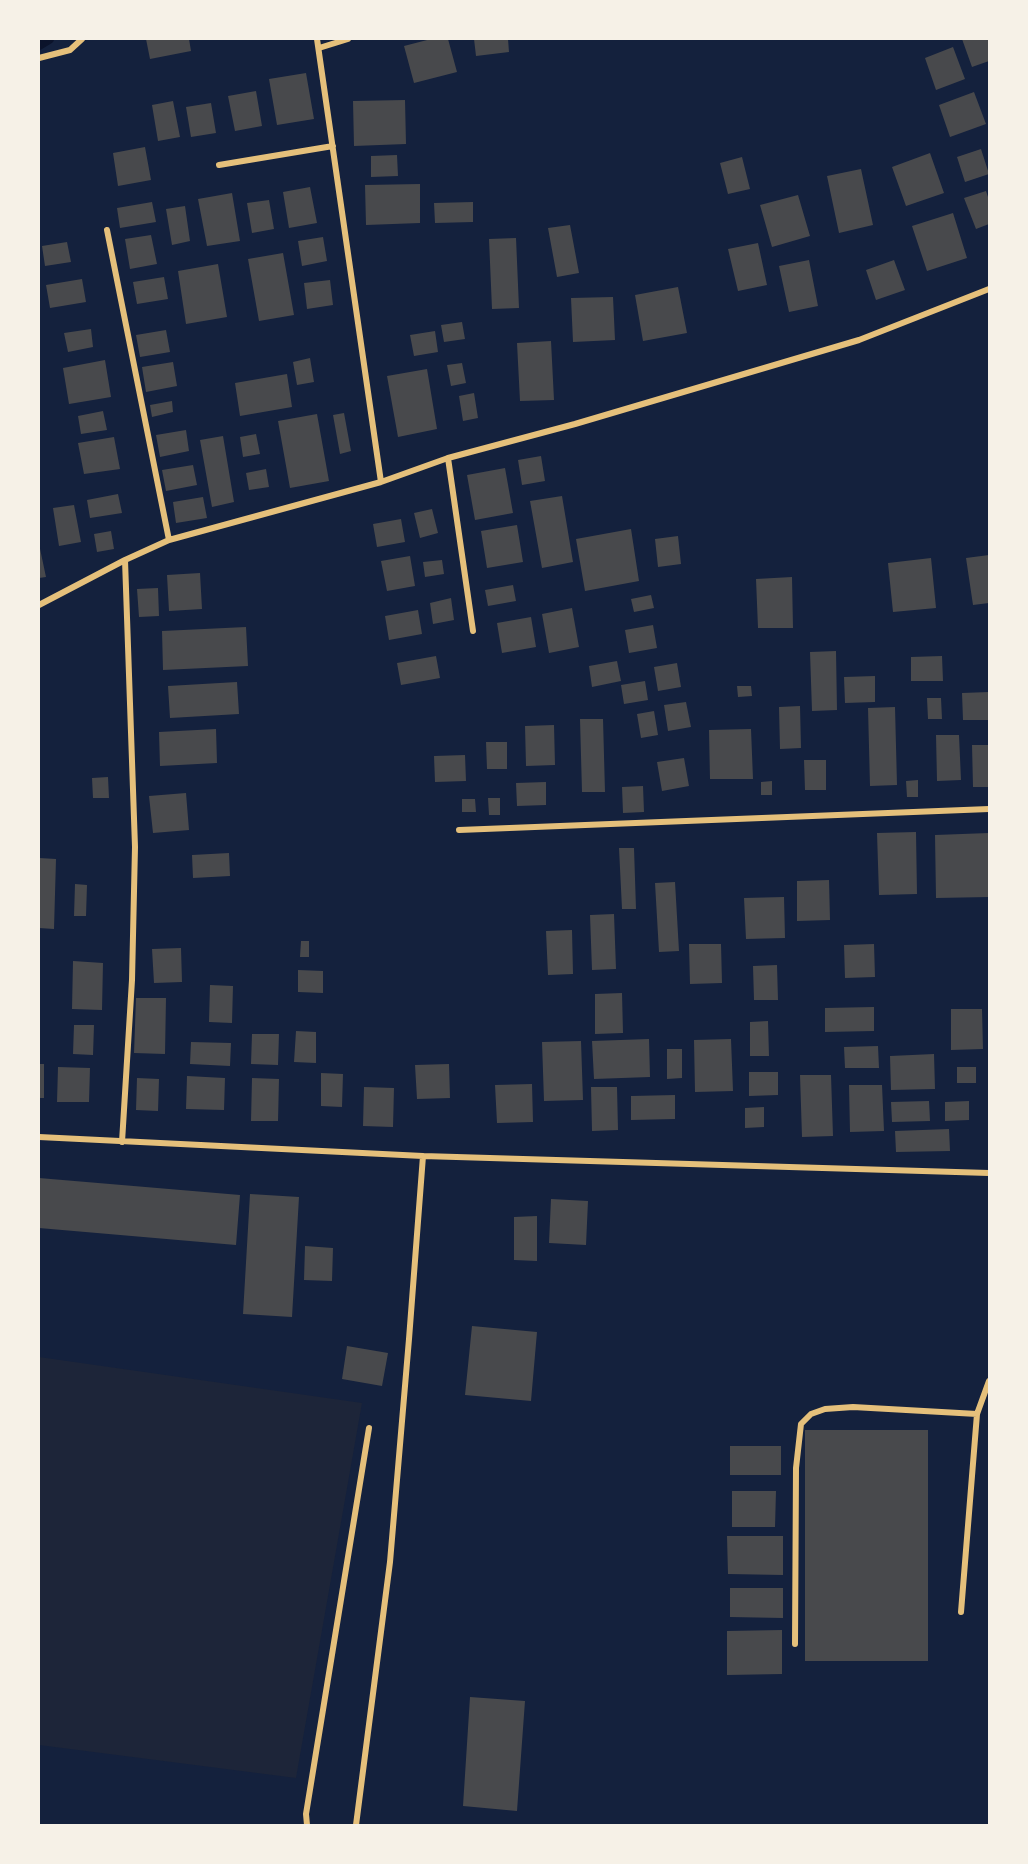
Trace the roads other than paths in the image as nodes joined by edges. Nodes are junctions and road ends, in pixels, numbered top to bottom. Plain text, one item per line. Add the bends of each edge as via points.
1 (82, 39) edge
2 (317, 39) edge
3 (348, 39) edge
4 (319, 48) junction
5 (39, 58) edge
6 (333, 146) junction
7 (219, 165) dead end
8 (107, 230) dead end
9 (989, 289) edge
10 (448, 458) junction
11 (381, 482) junction
12 (169, 540) junction
13 (124, 560) junction
14 (39, 605) edge
15 (473, 632) dead end
16 (989, 809) edge
17 (459, 830) dead end
18 (39, 1137) edge
19 (122, 1142) junction
20 (423, 1156) junction
21 (989, 1173) edge
22 (989, 1381) edge
23 (977, 1413) junction
24 (369, 1428) dead end
25 (961, 1612) dead end
26 (795, 1644) dead end
27 (307, 1825) edge
28 (356, 1825) edge

1 - 5 street via 70,50
2 - 4 street
3 - 4 street
4 - 6 street
6 - 7 street
6 - 11 street
8 - 12 street
9 - 10 street via 859,340
10 - 11 street
10 - 15 street
11 - 12 street
12 - 13 street
13 - 14 street
13 - 19 street via 135,847
16 - 17 street
18 - 19 street
19 - 20 street
20 - 21 street
20 - 28 street via 390,1562
22 - 23 street
23 - 25 street
23 - 26 street via 825,1408 801,1424 796,1468
24 - 27 street

